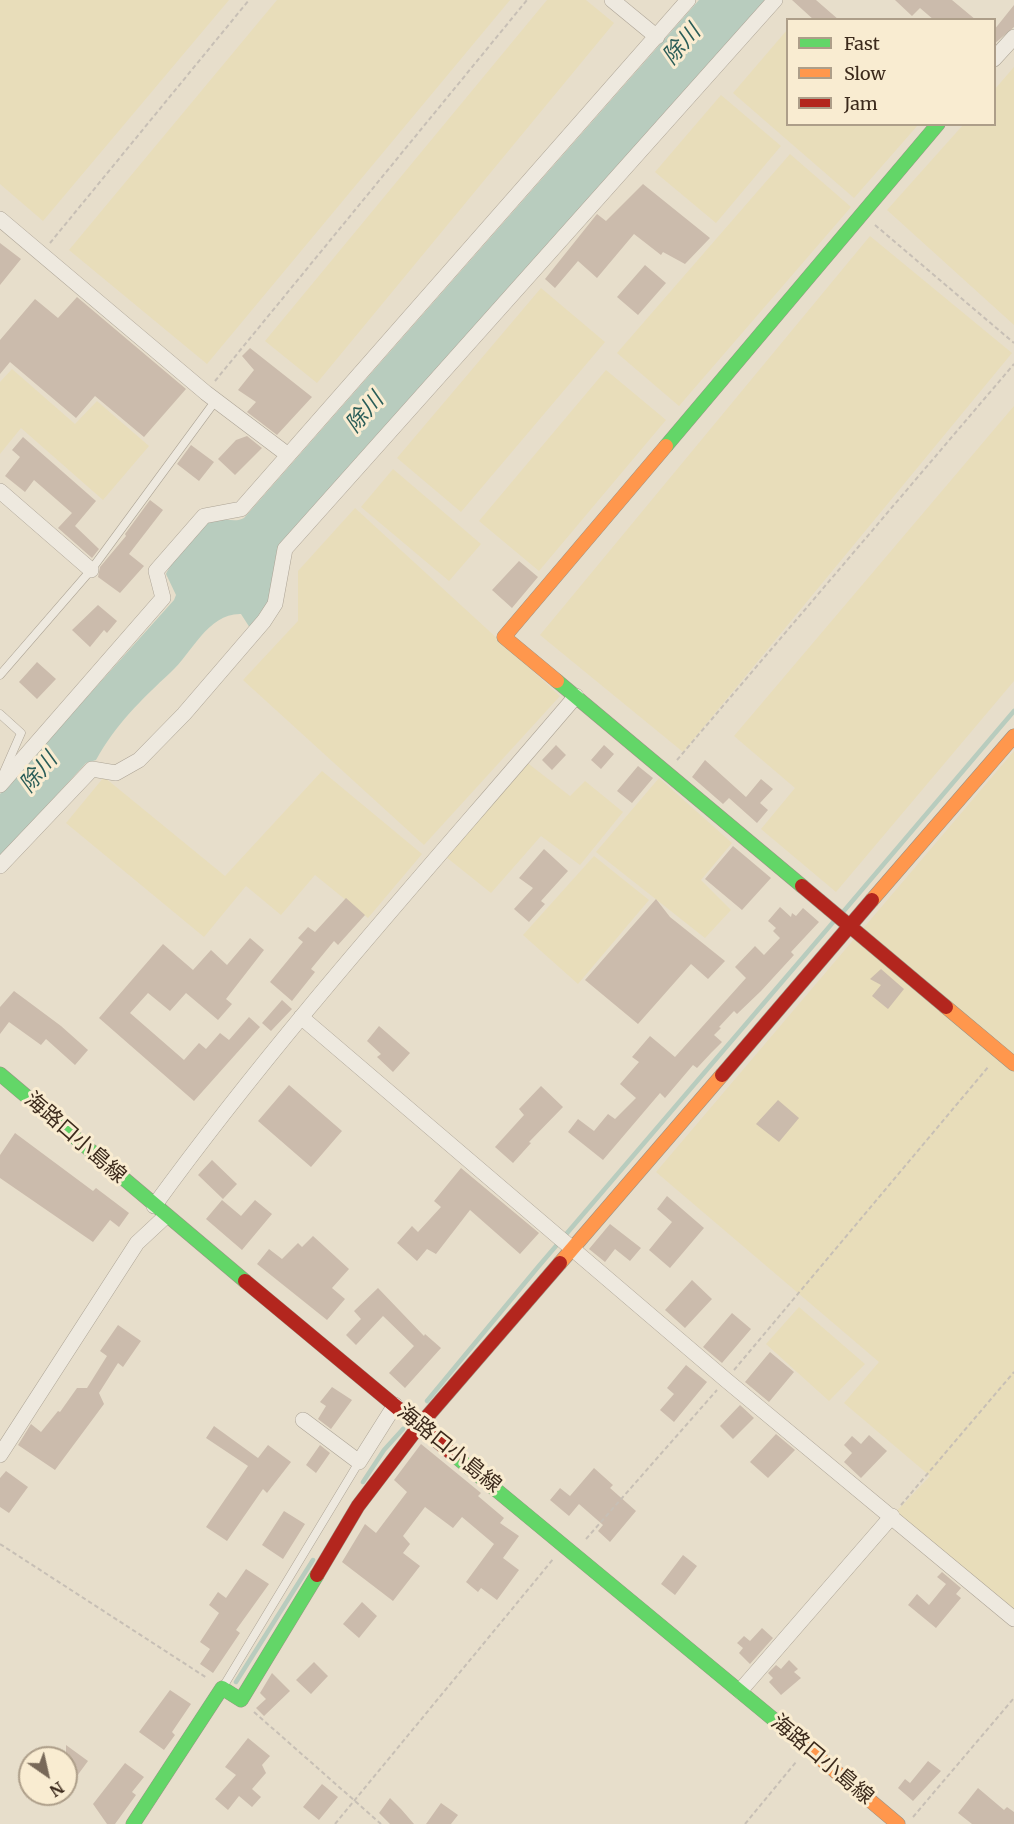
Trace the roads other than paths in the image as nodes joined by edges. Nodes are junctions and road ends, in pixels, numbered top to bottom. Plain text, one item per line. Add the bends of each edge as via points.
1 (612, 0) edge
2 (688, 0) edge
3 (775, 0) edge
4 (1014, 37) edge
5 (657, 38) junction
6 (996, 57) edge
7 (937, 126) edge
8 (0, 219) edge
9 (211, 396) junction
10 (288, 455) junction
11 (0, 491) edge
12 (90, 570) junction
13 (0, 675) edge
14 (576, 696) junction
15 (0, 714) edge
16 (1014, 736) edge
17 (0, 783) edge
18 (0, 866) edge
19 (848, 926) junction
20 (301, 1017) junction
21 (1014, 1064) edge
22 (0, 1074) edge
23 (160, 1211) junction
24 (571, 1248) junction
25 (395, 1406) junction
26 (303, 1420) dead end
27 (419, 1426) junction
28 (0, 1455) edge
29 (359, 1462) junction
30 (892, 1516) junction
31 (1014, 1619) edge
32 (222, 1688) junction
33 (740, 1691) junction
34 (134, 1824) edge
35 (898, 1824) edge

1 - 5 street
2 - 5 street
3 - 18 street via 285,549 274,604 264,621 184,714 139,760 116,772 92,769
4 - 6 street
5 - 10 street
7 - 14 street via 504,637
8 - 9 street
9 - 10 street
9 - 12 lane
10 - 17 street via 241,509 204,516 156,571 163,598
11 - 12 street
12 - 13 lane
14 - 19 street
14 - 20 street
15 - 17 lane via 21,733
16 - 19 street
19 - 21 street
19 - 24 street
20 - 23 street via 214,1124
20 - 24 street
22 - 23 street, 海路口小島線
23 - 25 street, 海路口小島線
23 - 28 street
24 - 27 street
24 - 30 street
25 - 27 street, 海路口小島線
25 - 29 street
26 - 29 street
27 - 32 street via 358,1506 241,1700
27 - 33 street, 海路口小島線
29 - 32 lane
30 - 31 street
30 - 33 street
32 - 34 street
33 - 35 street, 海路口小島線

